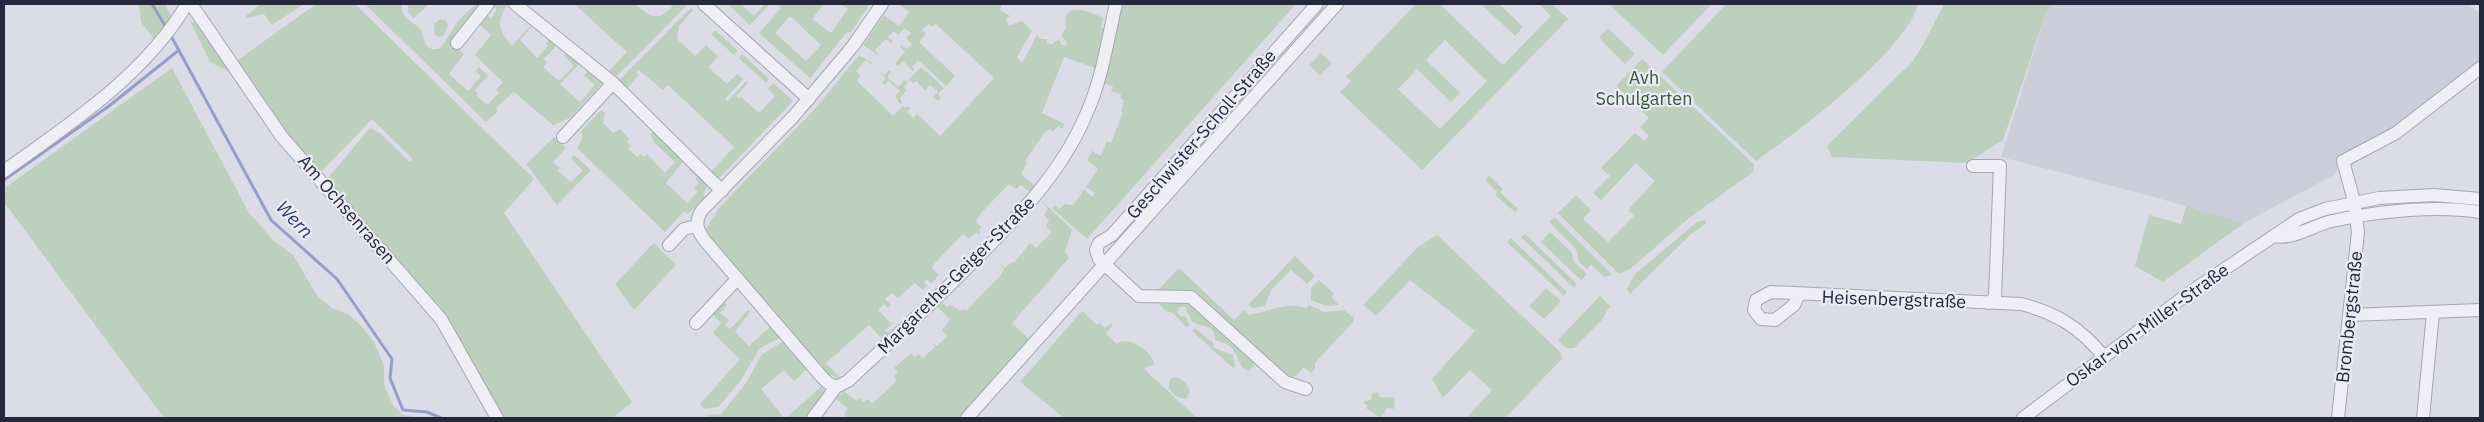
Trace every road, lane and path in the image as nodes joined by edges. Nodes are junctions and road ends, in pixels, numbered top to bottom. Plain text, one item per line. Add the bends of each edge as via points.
1 (189, 4) edge
2 (488, 4) edge
3 (515, 4) edge
4 (704, 4) edge
5 (882, 4) edge
6 (1116, 4) edge
7 (1317, 4) edge
8 (1331, 6) edge
9 (457, 43) dead end
10 (2480, 68) edge
11 (613, 82) junction
12 (808, 99) junction
13 (564, 137) dead end
14 (1973, 166) dead end
15 (4, 171) edge
16 (722, 191) junction
17 (2480, 199) edge
18 (2354, 201) junction
19 (2480, 212) edge
20 (2356, 216) junction
21 (697, 226) junction
22 (2274, 236) junction
23 (669, 245) dead end
24 (1104, 264) junction
25 (737, 279) junction
26 (1799, 294) dead end
27 (1989, 303) junction
28 (2480, 310) edge
29 (2433, 313) junction
30 (2349, 315) junction
31 (696, 323) dead end
32 (2104, 357) junction
33 (836, 387) junction
34 (1306, 389) dead end
35 (497, 418) edge
36 (813, 418) edge
37 (967, 418) edge
38 (2023, 418) edge
39 (2338, 418) edge
40 (2423, 418) edge

1 - 15 street via 161,42 100,100
1 - 35 street, Am Ochsenrasen via 282,136 441,319
2 - 9 street
3 - 11 street
4 - 12 street
5 - 12 street
6 - 33 street, Margarethe-Geiger-Straße via 1092,103 1052,175 952,284 848,381
7 - 24 street, Geschwister-Scholl-Straße via 1112,235 1099,243 1096,255
8 - 24 street, Geschwister-Scholl-Straße
10 - 18 street, Brombergstraße via 2396,133 2343,161
11 - 13 street
11 - 16 street
12 - 16 street
14 - 27 street, Heisenbergstraße via 2000,166 1994,297
16 - 21 street via 702,210
17 - 18 street, Oskar-von-Miller-Straße via 2410,195
18 - 20 street, Brombergstraße
18 - 22 street, Oskar-von-Miller-Straße via 2299,219
19 - 20 street, Oskar-von-Miller-Straße via 2406,210
20 - 22 street, Oskar-von-Miller-Straße via 2283,238
20 - 30 street, Brombergstraße via 2358,232
21 - 23 street via 684,228
21 - 25 street
22 - 32 street, Oskar-von-Miller-Straße
24 - 34 street via 1139,296 1191,297 1285,382
24 - 37 street, Geschwister-Scholl-Straße
25 - 31 street
25 - 33 street via 828,384
26 - 27 street, Heisenbergstraße
27 - 32 street, Heisenbergstraße via 2021,304 2054,314 2087,336
28 - 29 street
29 - 30 street
29 - 40 street
30 - 39 street, Brombergstraße
32 - 38 street, Oskar-von-Miller-Straße
33 - 36 street, Margarethe-Geiger-Straße

